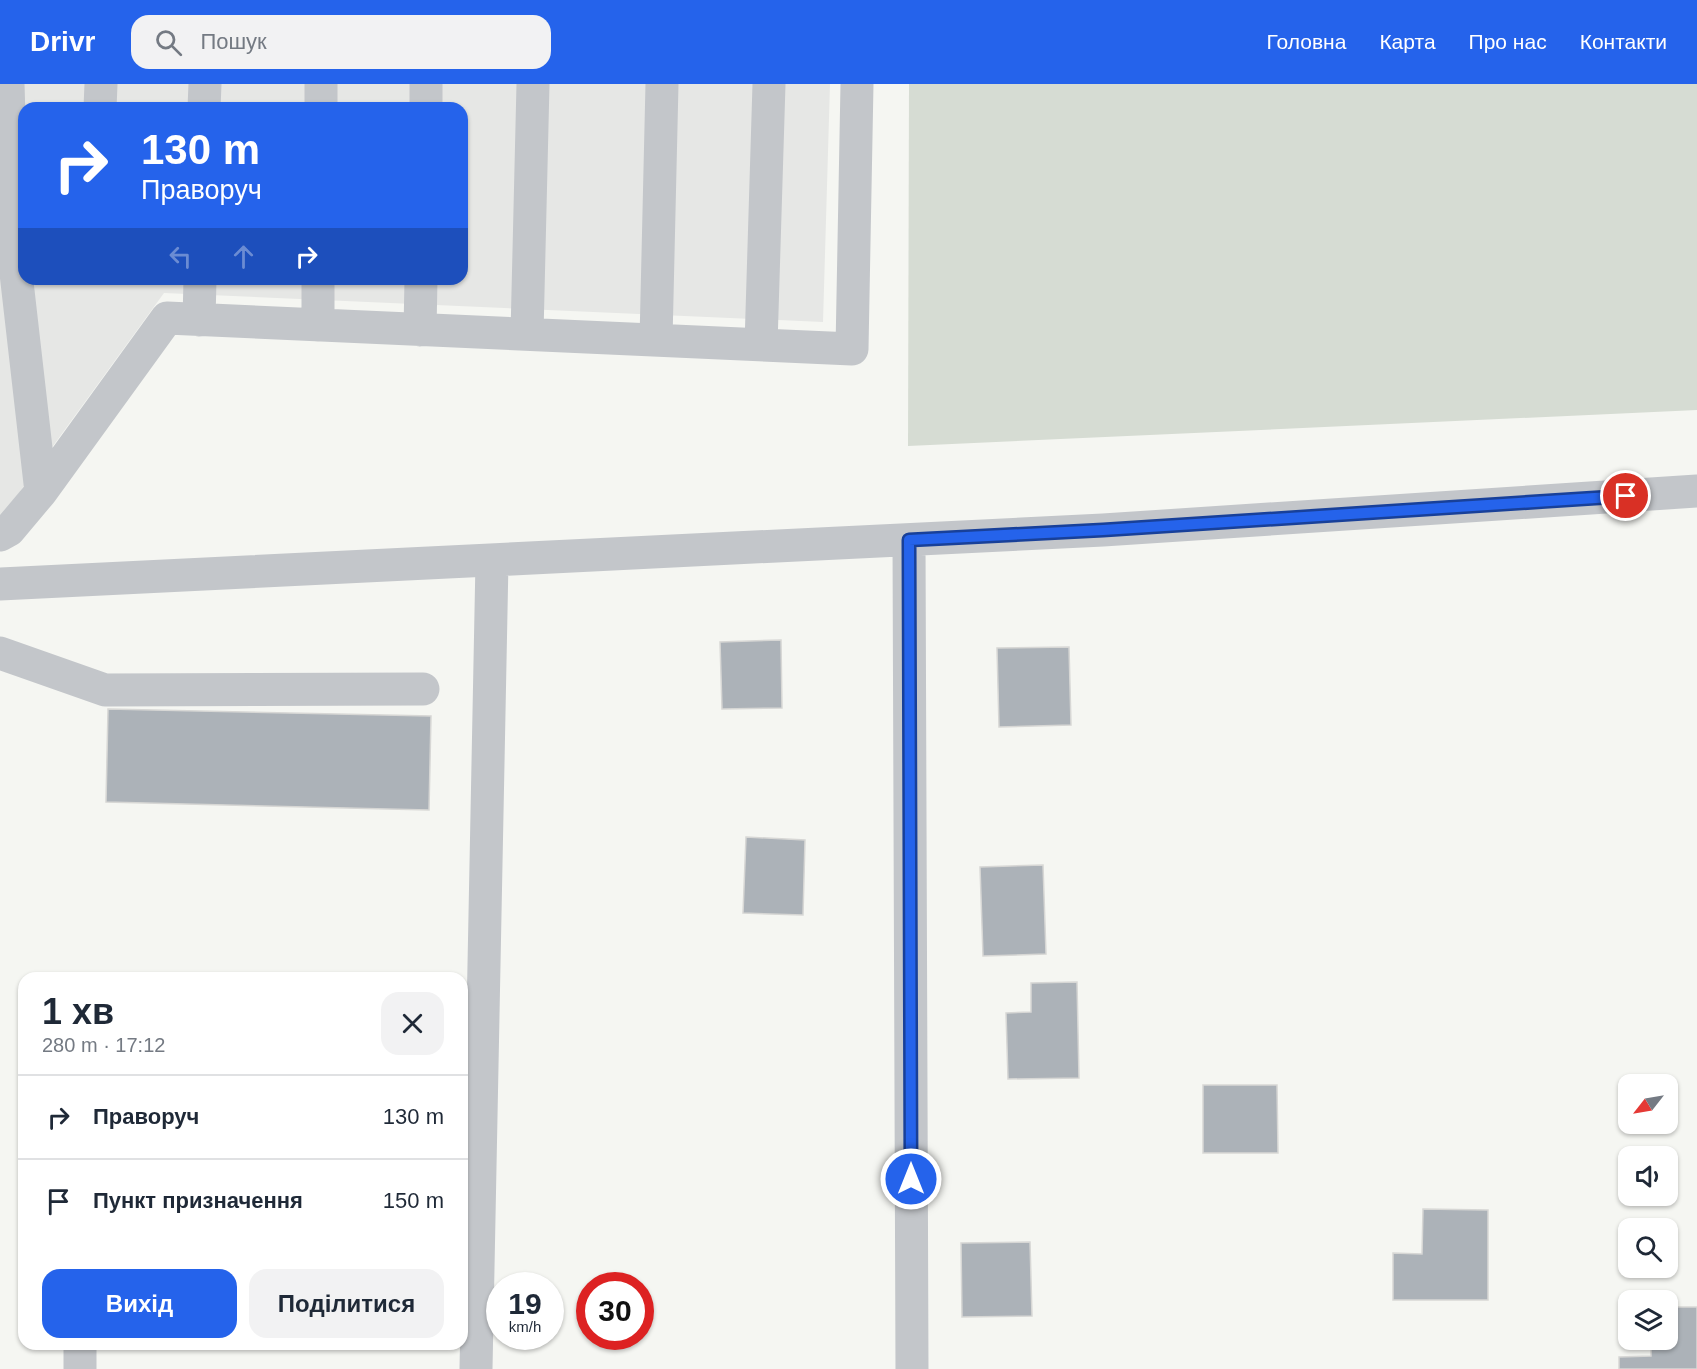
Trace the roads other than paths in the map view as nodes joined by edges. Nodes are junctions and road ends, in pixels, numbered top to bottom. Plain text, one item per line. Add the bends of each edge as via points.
1 (8, 84) edge
2 (101, 84) edge
3 (205, 84) edge
4 (321, 84) edge
5 (426, 84) edge
6 (533, 84) edge
7 (662, 84) edge
8 (770, 84) edge
9 (857, 84) edge
10 (100, 102) edge
11 (204, 102) edge
12 (321, 102) edge
13 (426, 102) edge
14 (18, 229) edge
15 (23, 285) edge
16 (200, 285) edge
17 (318, 285) edge
18 (421, 285) edge
19 (199, 320) junction
20 (318, 325) junction
21 (420, 330) junction
22 (527, 334) junction
23 (656, 340) junction
24 (761, 345) junction
25 (1697, 491) edge
26 (41, 492) junction
27 (0, 535) edge
28 (909, 540) junction
29 (492, 561) junction
30 (0, 584) edge
31 (0, 653) edge
32 (423, 689) dead end
33 (80, 1350) edge
34 (80, 1369) edge
35 (476, 1369) edge
36 (912, 1369) edge

1 - 14 street
2 - 10 street
3 - 11 street
4 - 12 street
5 - 13 street
6 - 22 street
7 - 23 street
8 - 24 street
9 - 24 street via 852,349
15 - 26 street
16 - 19 street
17 - 20 street
18 - 21 street
19 - 20 street
19 - 26 street via 167,318
20 - 21 street
21 - 22 street
22 - 23 street
23 - 24 street
25 - 28 street
26 - 27 street via 9,530
28 - 29 street
28 - 36 street
29 - 30 street
29 - 35 street
31 - 32 street via 105,690
33 - 34 street

